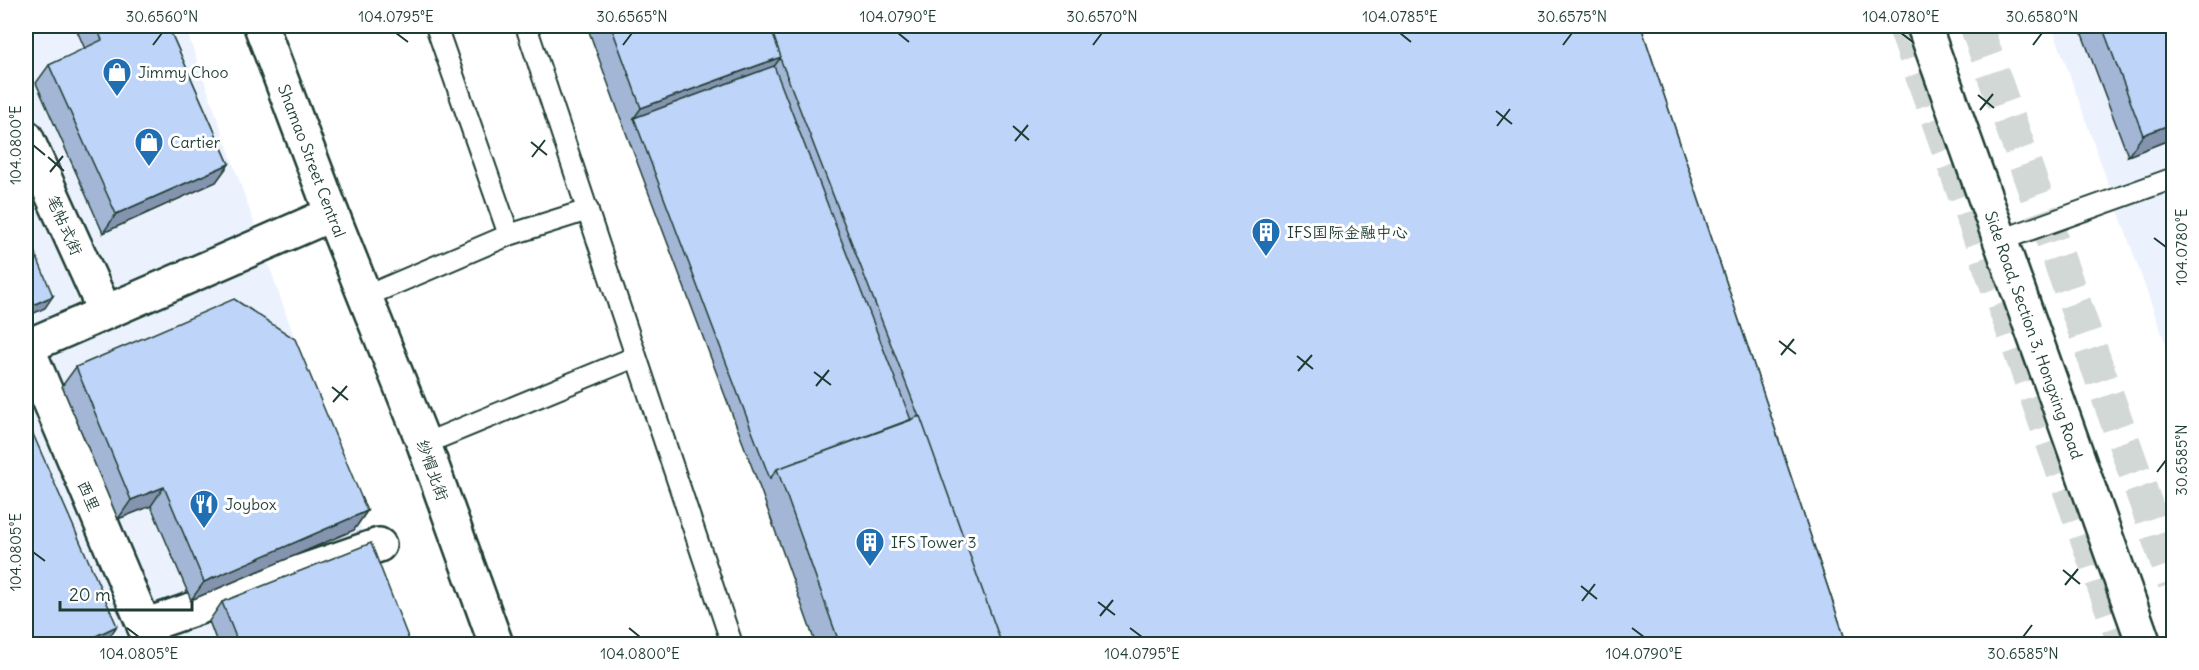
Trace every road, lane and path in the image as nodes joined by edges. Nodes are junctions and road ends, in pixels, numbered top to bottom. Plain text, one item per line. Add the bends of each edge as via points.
1 (261, 26) edge
2 (436, 26) edge
3 (526, 26) edge
4 (1924, 26) edge
5 (26, 137) edge
6 (2174, 178) edge
7 (588, 210) junction
8 (332, 214) junction
9 (509, 235) junction
10 (2001, 240) junction
11 (364, 297) junction
12 (105, 312) junction
13 (26, 347) edge
14 (635, 357) junction
15 (424, 444) junction
16 (379, 545) dead end
17 (148, 635) edge
18 (496, 645) edge
19 (732, 645) edge
20 (2144, 645) edge

1 - 8 street, Shamao Street Central
2 - 9 lane
3 - 7 lane
4 - 10 street, Side Road, Section 3, Hongxing Road
5 - 12 street, 笔帖式街
6 - 10 lane
7 - 9 lane
7 - 14 lane
8 - 11 street, Shamao Street Central
8 - 12 street
9 - 11 lane
10 - 20 street, Side Road, Section 3, Hongxing Road
11 - 15 street, 纱帽北街
12 - 13 street
13 - 17 street, 西里
14 - 15 lane
14 - 19 lane
15 - 18 street, 纱帽北街
16 - 17 street

